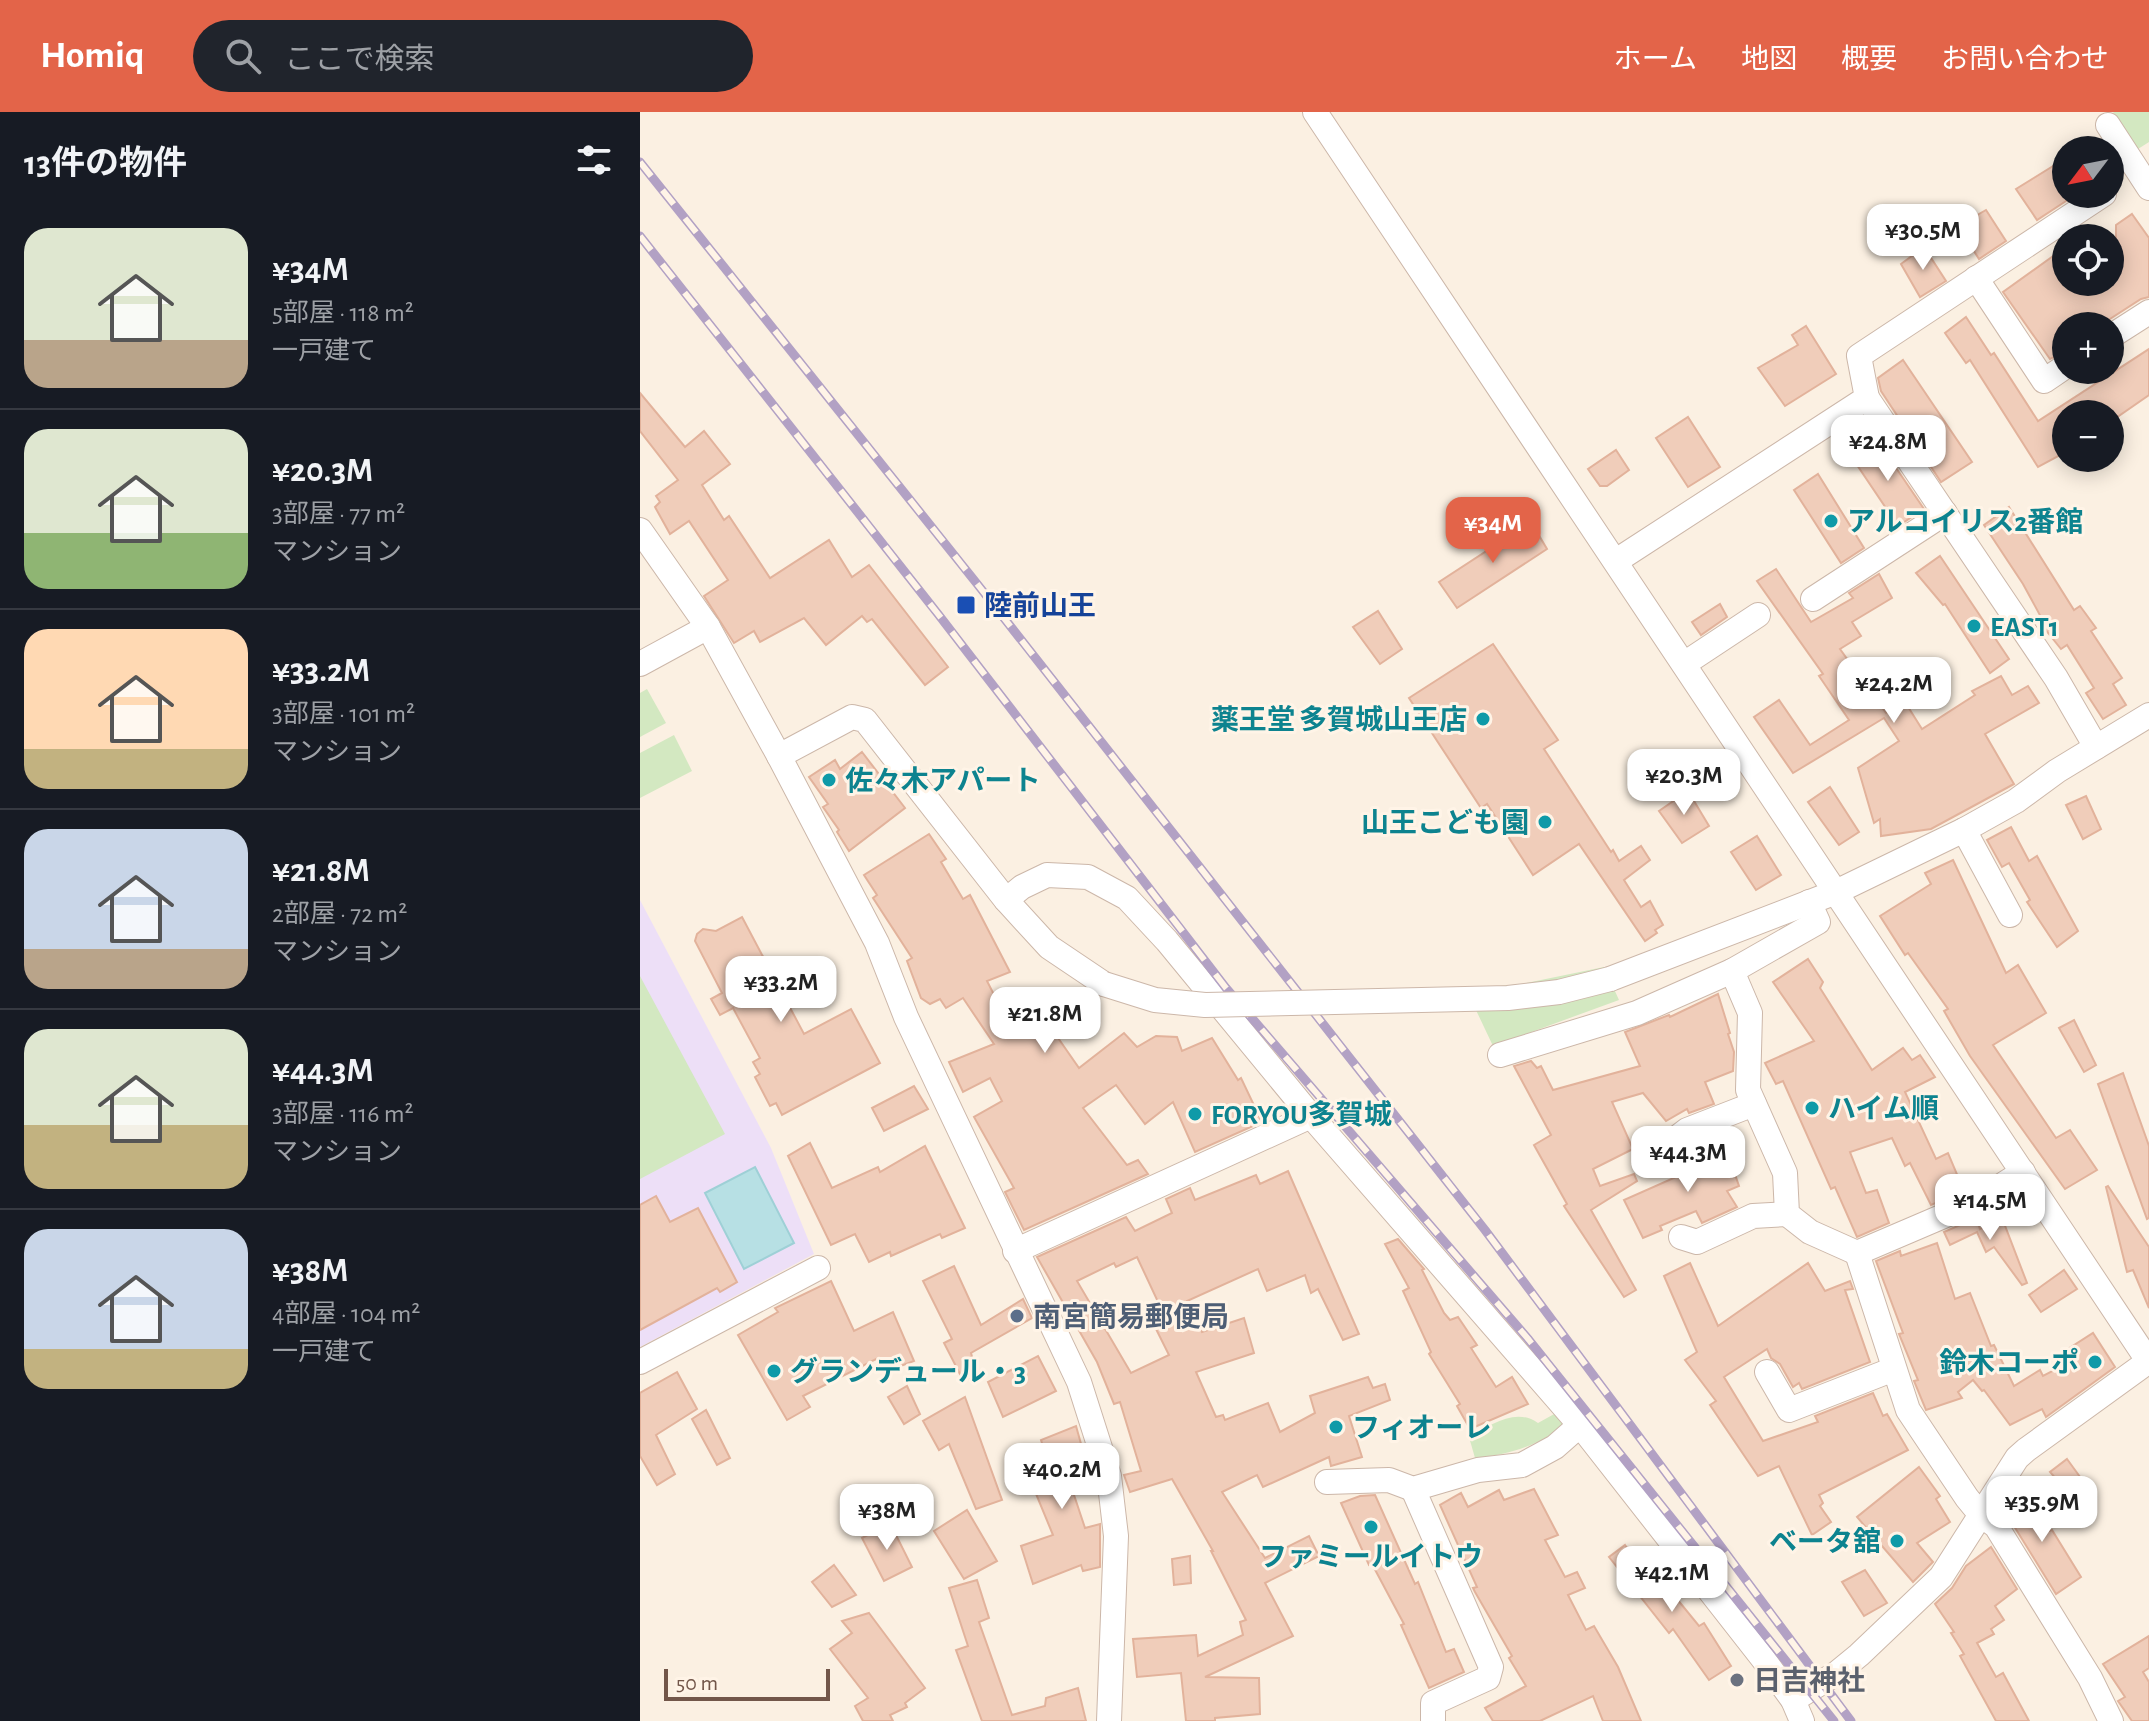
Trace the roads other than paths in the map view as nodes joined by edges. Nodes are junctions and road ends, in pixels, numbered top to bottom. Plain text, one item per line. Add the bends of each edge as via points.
1 (1315, 112) edge
2 (2108, 125) dead end
3 (2144, 180) edge
4 (2124, 186) edge
5 (2083, 208) edge
6 (1976, 278) junction
7 (2149, 312) edge
8 (2124, 328) edge
9 (2052, 376) edge
10 (1867, 398) junction
11 (1945, 513) junction
12 (640, 530) edge
13 (1616, 561) junction
14 (1813, 599) dead end
15 (1758, 615) dead end
16 (708, 627) junction
17 (640, 664) edge
18 (1684, 664) junction
19 (2149, 715) edge
20 (2096, 747) junction
21 (779, 756) junction
22 (1964, 830) junction
23 (1836, 892) junction
24 (1006, 900) junction
25 (1809, 902) junction
26 (2010, 915) dead end
27 (1732, 971) junction
28 (1500, 1055) dead end
29 (1754, 1104) junction
30 (1311, 1116) junction
31 (1645, 1162) dead end
32 (2023, 1172) junction
33 (1787, 1214) junction
34 (1681, 1237) dead end
35 (1015, 1251) junction
36 (1857, 1253) junction
37 (818, 1268) dead end
38 (2149, 1361) edge
39 (640, 1362) edge
40 (1894, 1369) junction
41 (1767, 1372) dead end
42 (1580, 1425) junction
43 (1327, 1482) dead end
44 (1413, 1489) junction
45 (1981, 1515) junction
46 (1797, 1710) edge
47 (1109, 1721) edge
48 (1433, 1721) edge
49 (2111, 1721) edge

1 - 13 street
2 - 3 street
3 - 4 street
5 - 6 street
6 - 9 street via 2044,381
6 - 10 street via 1859,356
7 - 8 street
10 - 11 street
10 - 13 street
11 - 14 street
11 - 20 street
12 - 16 street
13 - 18 street
15 - 18 street
16 - 17 street
16 - 21 street
18 - 23 street
19 - 20 street
20 - 22 street
21 - 24 street via 852,717 865,720
21 - 35 street via 877,943
22 - 23 street
22 - 26 street
23 - 25 street
23 - 32 street
24 - 25 street, bridge via 1049,947 1104,984 1155,1000 1205,1005 1508,998 1559,992 1610,979
24 - 30 street via 1047,875 1088,877 1127,898
25 - 27 street via 1818,922
27 - 28 street via 1637,1013
27 - 29 street via 1750,1013 1748,1090
29 - 31 street via 1687,1130
29 - 33 street via 1785,1173
30 - 35 street
30 - 42 street
32 - 36 street via 1974,1203
32 - 38 street
33 - 34 street via 1753,1216 1697,1242
33 - 36 street via 1810,1232
35 - 47 street via 1079,1382 1109,1476 1116,1536
36 - 40 street
37 - 39 street
38 - 45 street via 2017,1458
40 - 41 street via 1789,1410
40 - 45 street via 1908,1410
42 - 44 street via 1522,1465 1478,1470
42 - 46 street via 1764,1660
43 - 44 street via 1389,1480
44 - 48 street via 1491,1667 1488,1678 1433,1703
45 - 46 street via 1941,1577
45 - 49 street via 1996,1526

